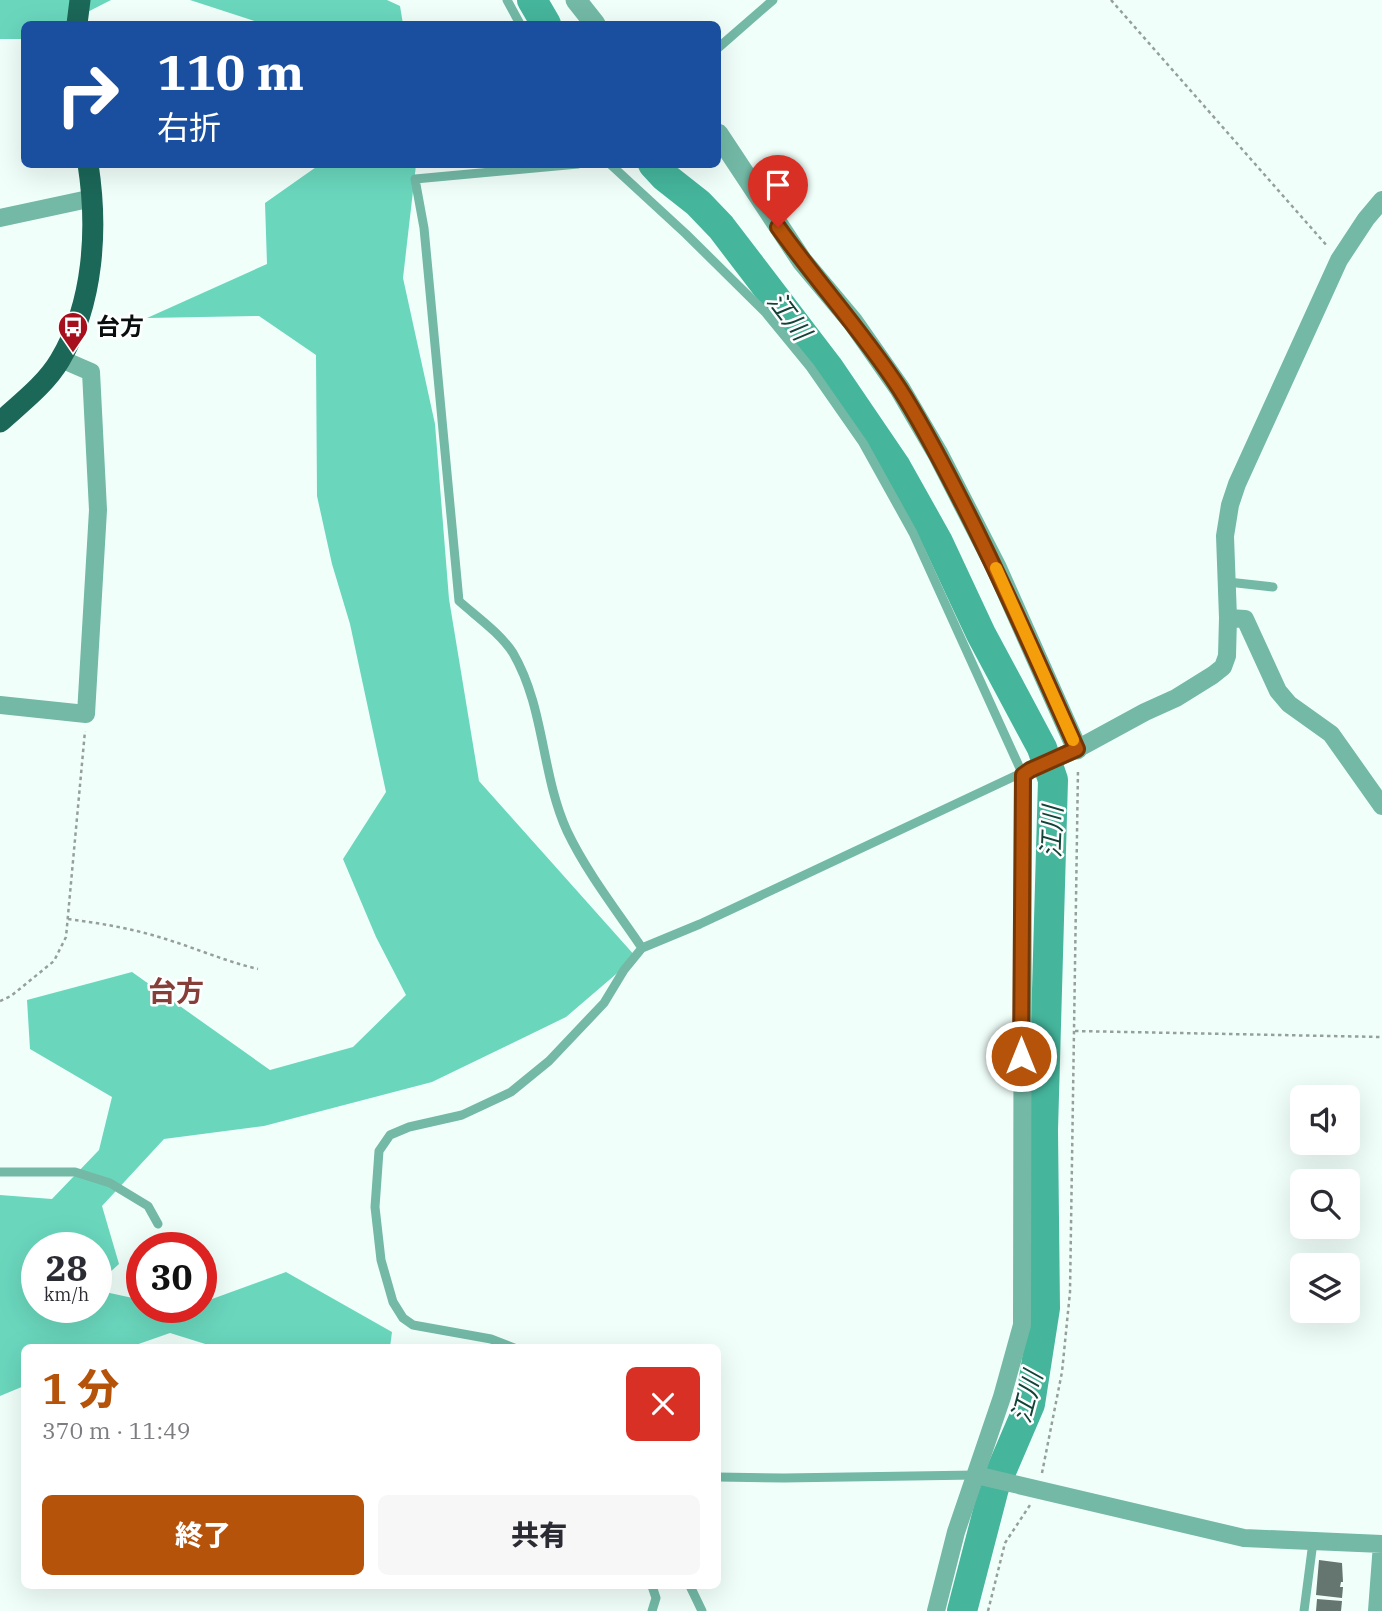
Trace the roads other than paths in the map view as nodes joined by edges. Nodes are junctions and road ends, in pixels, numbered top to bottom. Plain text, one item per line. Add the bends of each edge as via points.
1 (80, 0) edge
2 (507, 0) edge
3 (576, 0) edge
4 (773, 0) edge
5 (77, 21) edge
6 (518, 21) edge
7 (592, 21) edge
8 (721, 45) edge
9 (721, 139) edge
10 (89, 168) edge
11 (535, 168) edge
12 (614, 168) edge
13 (93, 198) junction
14 (1382, 200) edge
15 (0, 218) edge
16 (61, 359) junction
17 (0, 422) edge
18 (1228, 582) junction
19 (1273, 587) dead end
20 (1228, 618) junction
21 (0, 705) edge
22 (1072, 751) junction
23 (1027, 773) junction
24 (1382, 806) edge
25 (642, 948) junction
26 (0, 1171) edge
27 (158, 1224) dead end
28 (504, 1344) edge
29 (976, 1475) junction
30 (721, 1477) edge
31 (1313, 1542) junction
32 (653, 1589) edge
33 (691, 1589) edge
34 (652, 1611) edge
35 (702, 1611) edge
36 (936, 1611) edge
37 (1304, 1611) edge
38 (1377, 1611) edge

1 - 5 highway
2 - 6 lane
3 - 7 street
4 - 8 lane
9 - 22 street via 802,261 900,389 938,454 996,568
10 - 13 highway
11 - 25 lane via 415,179 424,228 459,601 512,652 529,687 549,784 568,832
12 - 23 lane via 765,312 863,443 913,533
13 - 15 street
13 - 16 highway via 85,294
14 - 18 street via 1339,260 1237,484 1225,536
16 - 17 highway
16 - 21 street via 91,372 98,510 86,714
18 - 19 lane
18 - 20 street
20 - 22 street via 1227,656 1213,676
20 - 24 street via 1245,620 1278,691 1331,734
22 - 23 street
23 - 25 lane
23 - 29 street via 1022,1325
25 - 28 lane via 604,1003 549,1061 511,1092 462,1115 390,1135 379,1151 375,1206 382,1260 393,1302 403,1318 413,1325
26 - 27 lane via 75,1171 110,1183 148,1206
29 - 30 lane
29 - 31 street via 1244,1538
29 - 36 street
31 - 37 lane
31 - 38 street via 1382,1544
32 - 34 lane
33 - 35 lane

